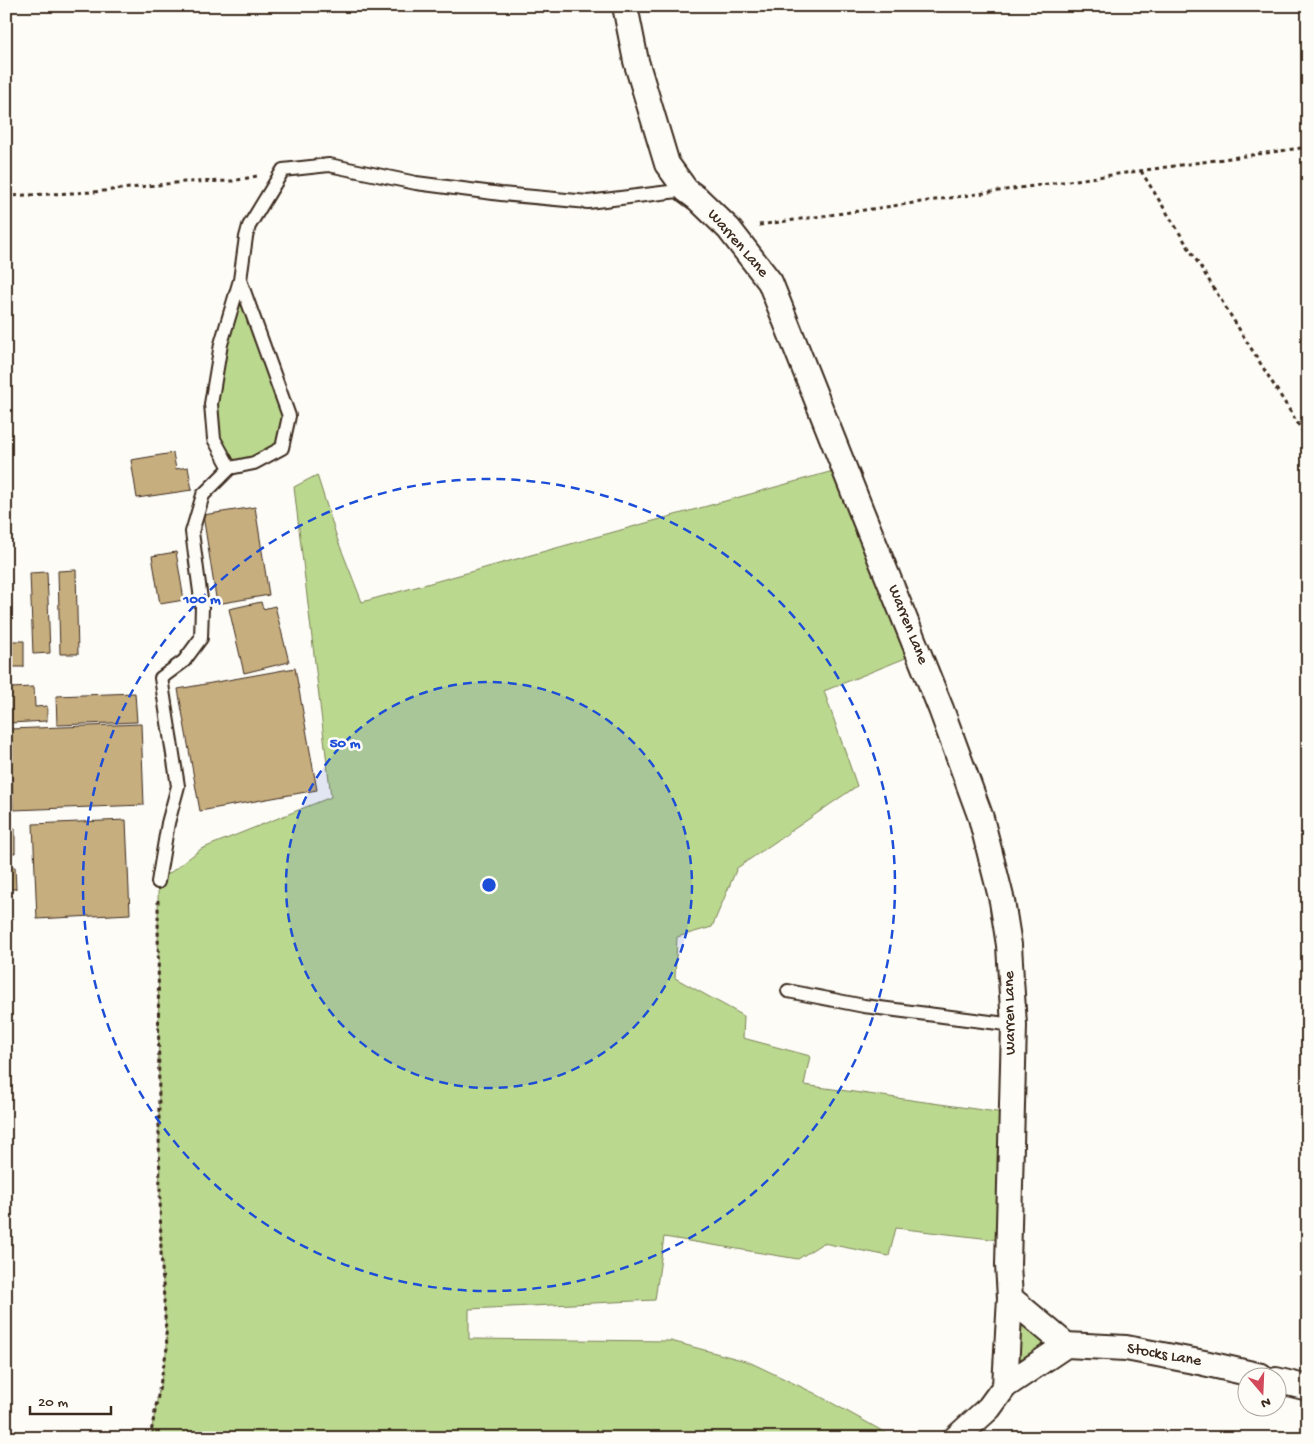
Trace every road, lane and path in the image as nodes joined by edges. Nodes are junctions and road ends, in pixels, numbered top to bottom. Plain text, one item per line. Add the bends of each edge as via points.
1 (625, 6) edge
2 (1308, 147) edge
3 (283, 170) junction
4 (1141, 171) junction
5 (686, 190) junction
6 (6, 196) edge
7 (729, 229) junction
8 (240, 280) junction
9 (1308, 440) edge
10 (230, 468) junction
11 (158, 882) joint
12 (788, 991) dead end
13 (1014, 1025) junction
14 (1010, 1298) junction
15 (1066, 1345) junction
16 (1236, 1370) edge
17 (1286, 1382) edge
18 (1005, 1386) junction
19 (1308, 1388) edge
20 (150, 1438) edge
21 (956, 1438) edge

1 - 5 street, Warren Lane via 636,61 667,164
2 - 4 path
3 - 5 lane via 329,165 416,183 588,202
3 - 6 path via 233,181
3 - 8 lane via 249,226
4 - 7 path
4 - 9 path
5 - 7 street, Warren Lane
7 - 13 street, Warren Lane via 770,282 941,709 981,818 1009,945
8 - 10 lane via 221,344 211,404 214,438
8 - 10 lane via 289,416 282,448 254,463
10 - 11 lane via 203,495 192,532 202,606 201,638 184,661 161,678 178,786
11 - 20 path via 160,1242 168,1348
12 - 13 lane via 864,1006
13 - 14 street, Warren Lane
14 - 15 street
14 - 18 street, Warren Lane
15 - 16 street, Stocks Lane via 1126,1348
15 - 18 street
17 - 19 street
18 - 21 street via 989,1408

